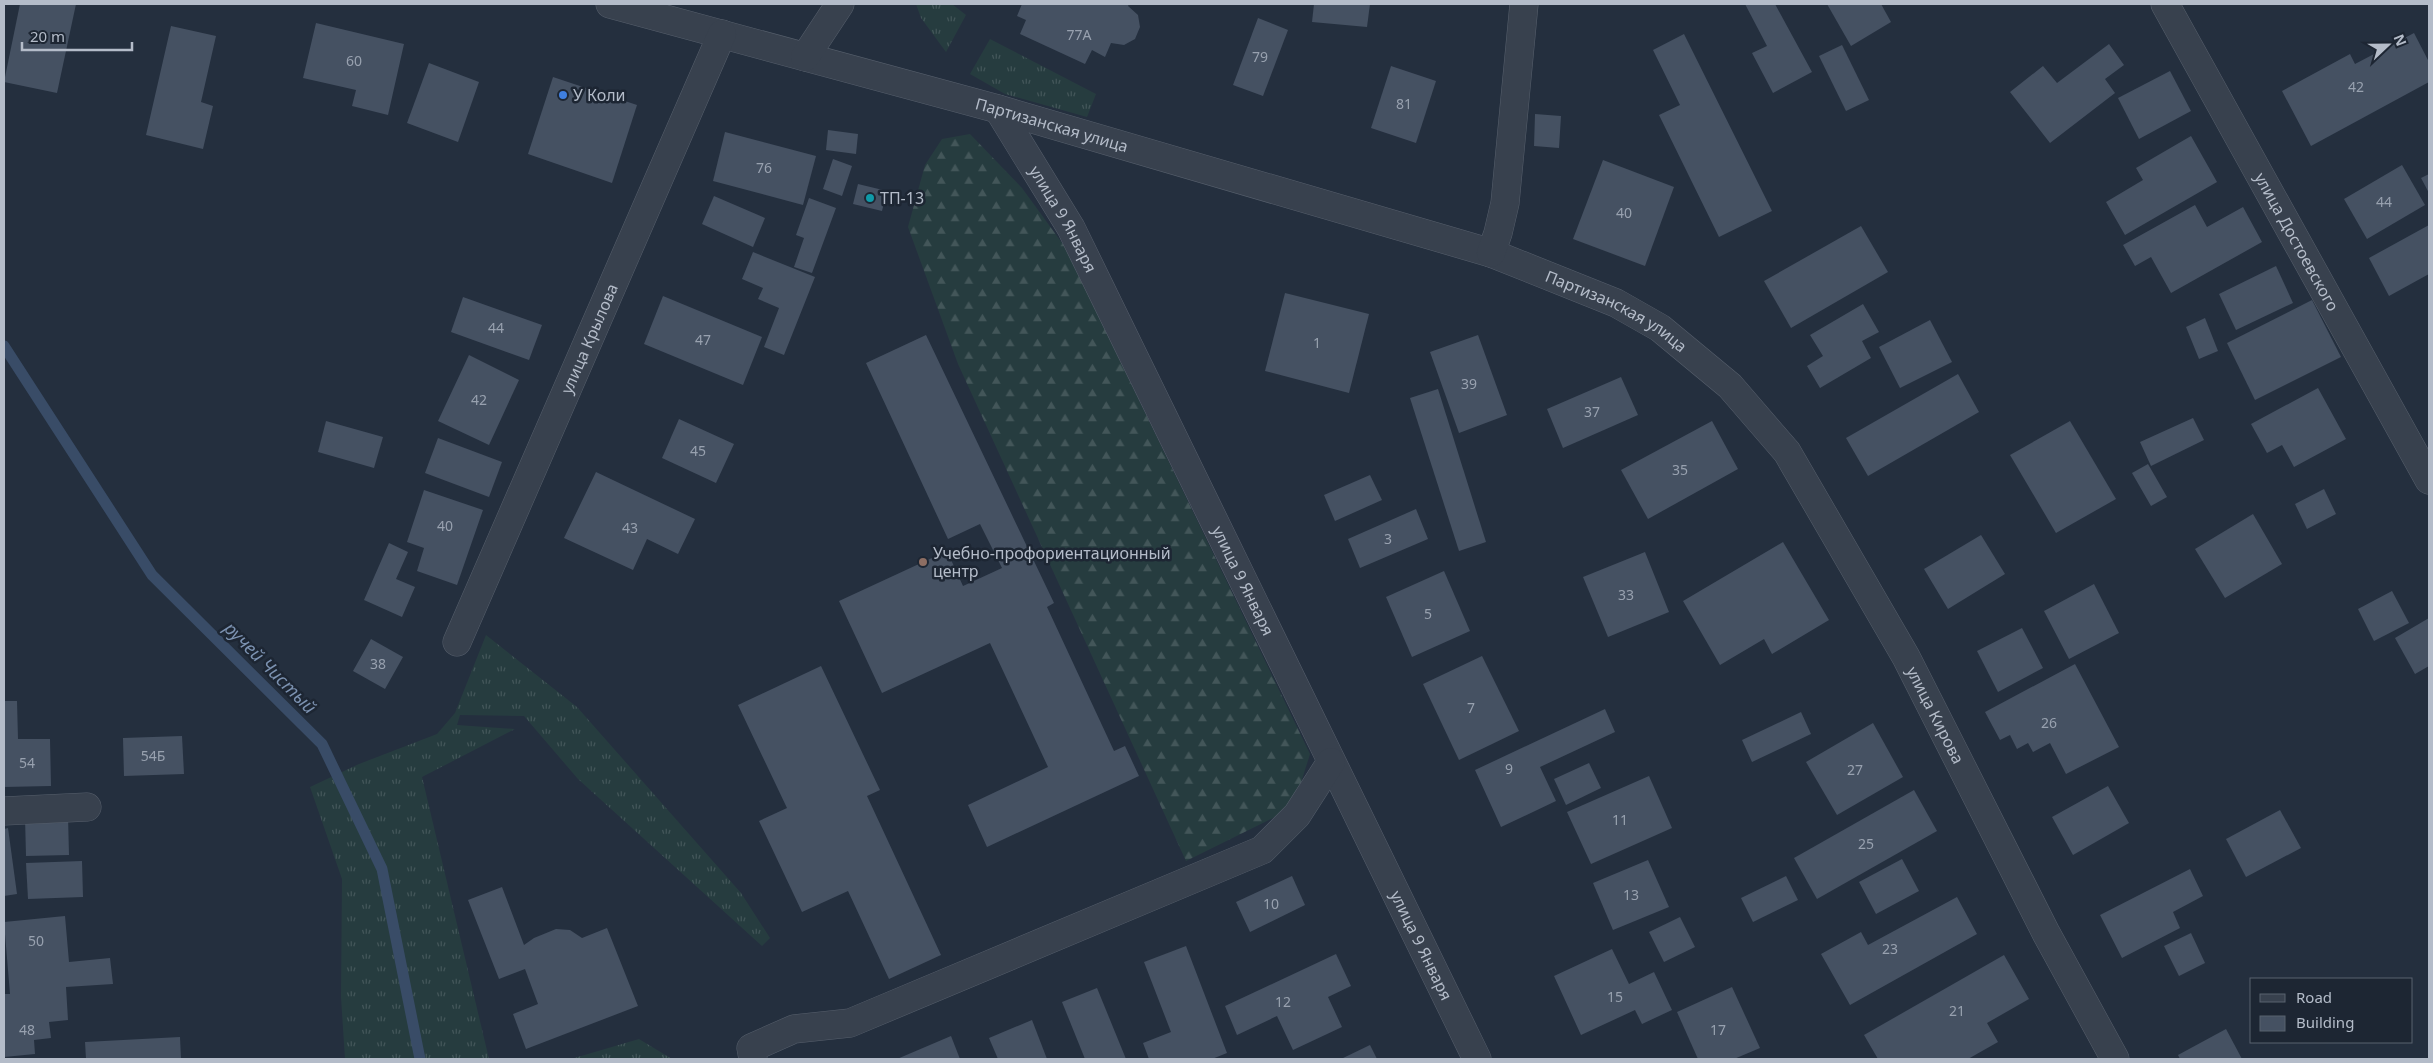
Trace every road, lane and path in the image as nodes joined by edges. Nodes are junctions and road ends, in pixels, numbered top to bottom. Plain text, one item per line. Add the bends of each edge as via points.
1 (610, 4) edge
2 (840, 4) edge
3 (2165, 4) edge
4 (1528, 6) edge
5 (722, 34) junction
6 (806, 57) junction
7 (998, 109) junction
8 (1491, 253) junction
9 (1730, 386) joint
10 (2429, 480) edge
11 (457, 642) dead end
12 (1331, 762) junction
13 (87, 807) dead end
14 (4, 811) edge
15 (752, 1054) edge
16 (1477, 1059) edge
17 (2115, 1059) edge

1 - 5 street, Партизанская улица
2 - 6 street
3 - 10 street, улица Достоевского
4 - 8 street via 1505,204
5 - 6 street, Партизанская улица
5 - 11 street, улица Крылова
6 - 7 street, Партизанская улица
7 - 8 street, Партизанская улица
7 - 12 street, улица 9 Января via 1071,228
8 - 9 street, Партизанская улица via 1623,307 1660,328
9 - 17 street, улица Кирова via 1787,452 1906,657 2046,933
12 - 15 street via 1297,815 1262,850 850,1023 794,1030
12 - 16 street, улица 9 Января
13 - 14 street

